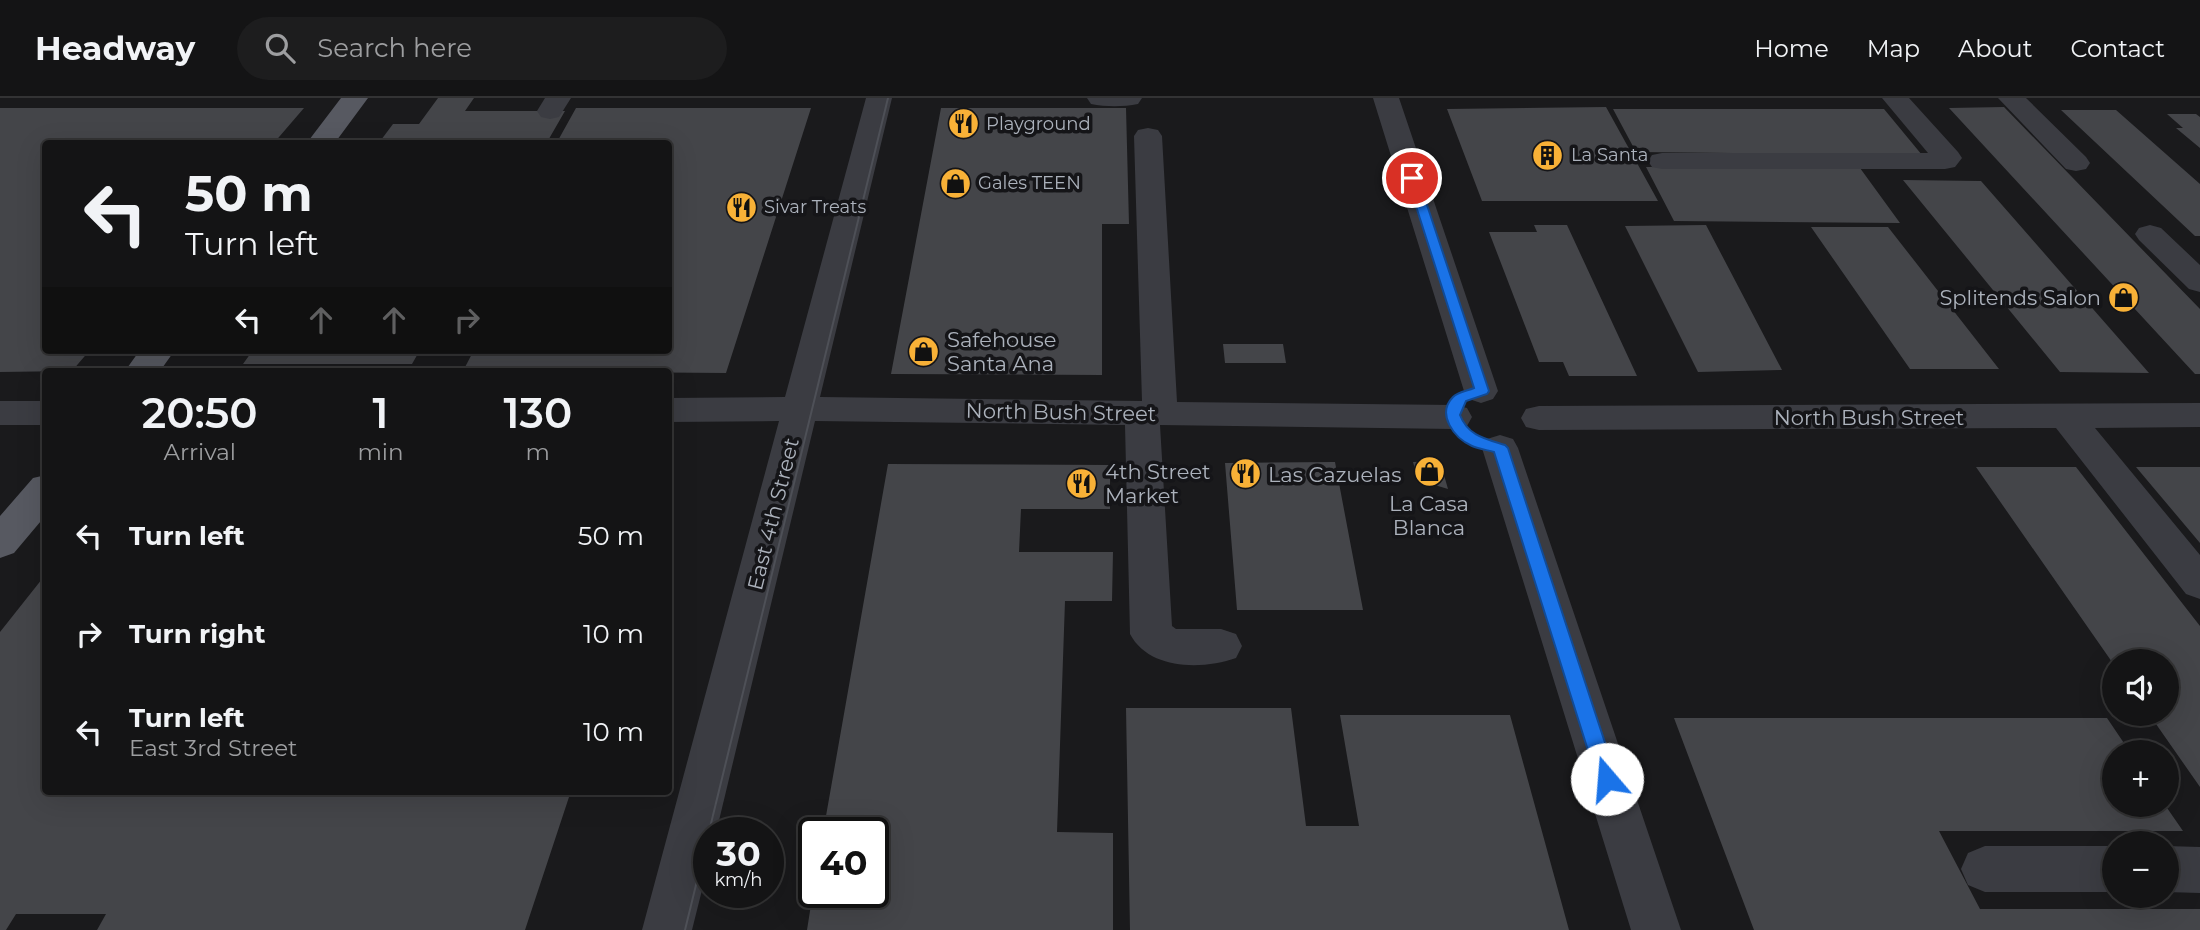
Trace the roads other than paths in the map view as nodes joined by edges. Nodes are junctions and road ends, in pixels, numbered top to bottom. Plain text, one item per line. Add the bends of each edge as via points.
1 (355, 98) edge
2 (879, 98) edge
3 (1100, 98) edge
4 (1129, 98) edge
5 (1386, 98) edge
6 (1895, 98) edge
7 (2011, 98) edge
8 (1148, 136) dead end
9 (322, 140) edge
10 (1662, 161) dead end
11 (2076, 163) dead end
12 (2150, 234) dead end
13 (2200, 282) edge
14 (155, 354) edge
15 (144, 368) edge
16 (1482, 391) junction
17 (800, 409) junction
18 (672, 410) edge
19 (0, 413) edge
20 (1151, 413) junction
21 (42, 414) edge
22 (2200, 415) edge
23 (2066, 416) junction
24 (1454, 417) junction
25 (1539, 418) junction
26 (1500, 448) junction
27 (42, 493) edge
28 (0, 543) edge
29 (2200, 583) edge
30 (1221, 646) dead end
31 (1985, 869) dead end
32 (2102, 869) edge
33 (2179, 869) edge
34 (2200, 870) edge
35 (667, 930) edge
36 (1656, 930) edge

1 - 9 main road
2 - 17 street, East 4th Street
3 - 4 street
5 - 16 street
6 - 10 street via 1948,158 1945,161
7 - 11 street
8 - 20 street
12 - 13 street
14 - 15 main road
16 - 24 street via 1460,398
16 - 25 street via 1514,396
17 - 18 street, North Bush Street
17 - 20 street, North Bush Street
17 - 35 street, East 4th Street
19 - 21 street
20 - 24 street, North Bush Street
20 - 30 street via 1151,634 1168,646
22 - 23 street, North Bush Street
23 - 25 street, North Bush Street
23 - 29 street
24 - 26 street via 1465,435
25 - 26 street via 1540,430 1528,444
26 - 36 street
27 - 28 main road
31 - 32 street
33 - 34 street

